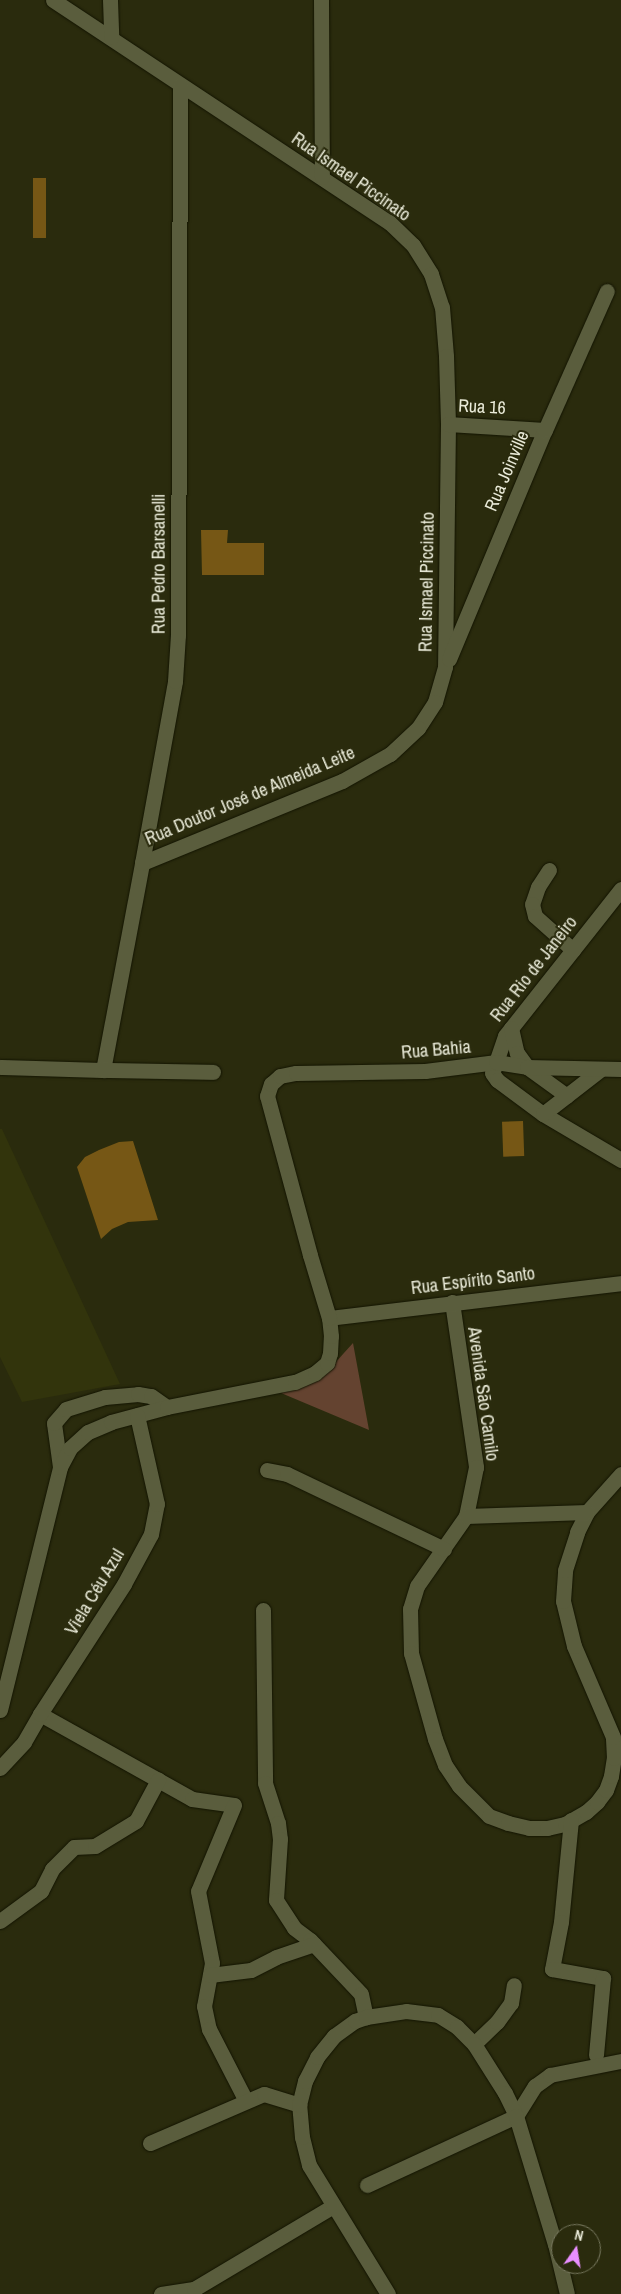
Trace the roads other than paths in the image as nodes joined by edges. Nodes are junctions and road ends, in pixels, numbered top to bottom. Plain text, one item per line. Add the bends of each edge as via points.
1 (52, 0) edge
2 (110, 0) edge
3 (321, 0) edge
4 (111, 36) junction
5 (180, 85) junction
6 (322, 177) junction
7 (607, 292) dead end
8 (448, 424) junction
9 (544, 430) junction
10 (445, 667) junction
11 (435, 702) joint
12 (142, 863) junction
13 (548, 870) dead end
14 (620, 890) edge
15 (573, 950) junction
16 (511, 1028) junction
17 (496, 1062) junction
18 (0, 1066) edge
19 (527, 1068) junction
20 (601, 1069) junction
21 (621, 1069) edge
22 (103, 1070) junction
23 (213, 1072) dead end
24 (567, 1096) junction
25 (543, 1114) junction
26 (621, 1160) edge
27 (621, 1283) edge
28 (452, 1302) junction
29 (329, 1318) junction
30 (167, 1407) junction
31 (137, 1415) junction
32 (60, 1467) junction
33 (267, 1470) dead end
34 (621, 1474) edge
35 (587, 1512) junction
36 (466, 1516) junction
37 (444, 1548) junction
38 (263, 1610) dead end
39 (0, 1710) edge
40 (40, 1714) junction
41 (0, 1768) edge
42 (158, 1780) junction
43 (572, 1820) junction
44 (0, 1921) edge
45 (314, 1944) junction
46 (210, 1975) junction
47 (514, 1985) dead end
48 (366, 2017) junction
49 (474, 2044) junction
50 (596, 2055) dead end
51 (621, 2061) edge
52 (246, 2101) junction
53 (300, 2105) junction
54 (516, 2116) junction
55 (150, 2143) dead end
56 (367, 2185) dead end
57 (333, 2206) junction
58 (161, 2294) edge
59 (388, 2294) edge
60 (566, 2294) edge

1 - 4 street, Rua Ismael Piccinato
2 - 4 street
3 - 6 street
4 - 5 street, Rua Ismael Piccinato
5 - 6 street, Rua Ismael Piccinato
5 - 12 street, Rua Pedro Barsanelli via 178,635 175,681
6 - 8 street, Rua Ismael Piccinato via 389,222 413,245 431,274 442,307
7 - 9 street, Rua Joinville
8 - 9 street, Rua 16
8 - 10 street, Rua Ismael Piccinato
9 - 10 street, Rua Joinville
10 - 11 street, Rua Ismael Piccinato
11 - 12 street, Rua Doutor José de Almeida Leite via 418,728 390,754 342,781
12 - 22 street, Rua Pedro Barsanelli
13 - 15 street via 532,904 535,916
14 - 15 street, Rua Rio de Janeiro
15 - 16 street, Rua Rio de Janeiro
16 - 17 street, Rua Rio de Janeiro
16 - 19 street via 517,1053
17 - 19 street, Rua Bahia
17 - 25 street via 492,1074 496,1080
17 - 29 street, Rua Bahia via 425,1071 296,1073 280,1076 270,1084 267,1096
18 - 22 street
19 - 20 street, Rua Bahia
19 - 24 street
20 - 21 street, Rua Bahia
20 - 24 street
22 - 23 street
24 - 25 street
25 - 26 street
27 - 28 street, Rua Espírito Santo
28 - 29 street, Rua Espírito Santo
28 - 36 street, Avenida São Camilo via 476,1467
29 - 30 street via 330,1353 326,1363 314,1373 295,1382
30 - 31 street
30 - 32 street via 151,1396 138,1394 105,1397 66,1409 54,1423
31 - 32 street via 88,1432 70,1448
31 - 40 street, Viela Céu Azul via 158,1504 151,1534 124,1584
32 - 39 street
33 - 37 street via 287,1474
34 - 35 street, Avenida São Camilo
35 - 36 street
35 - 43 street, Avenida São Camilo via 565,1570 564,1601 574,1646 612,1737 614,1758 606,1790 586,1812
36 - 37 street, Avenida São Camilo
37 - 43 street, Avenida São Camilo via 417,1586 410,1609 409,1630 411,1653 445,1765 459,1786 489,1816 529,1828 547,1828
38 - 45 street via 265,1783 280,1839 276,1900 294,1928
40 - 41 street, Viela Céu Azul via 24,1742
40 - 42 street
42 - 44 street via 136,1822 96,1846 74,1847 52,1869 41,1891
42 - 46 street via 192,1799 234,1805 198,1891 212,1963
43 - 50 street via 561,1922 552,1969 603,1978
45 - 46 street via 251,1970
45 - 48 street via 361,1994
46 - 52 street via 204,2006 209,2029
47 - 49 street via 511,2003
48 - 49 street via 406,2011 438,2016 458,2027
48 - 53 street via 334,2036 317,2057 305,2081
49 - 54 street via 505,2092
51 - 54 street via 550,2074 535,2086
52 - 53 street via 264,2094
52 - 55 street
53 - 57 street via 302,2137 309,2165
54 - 56 street
54 - 60 street via 555,2244
57 - 58 street via 194,2289
57 - 59 street

